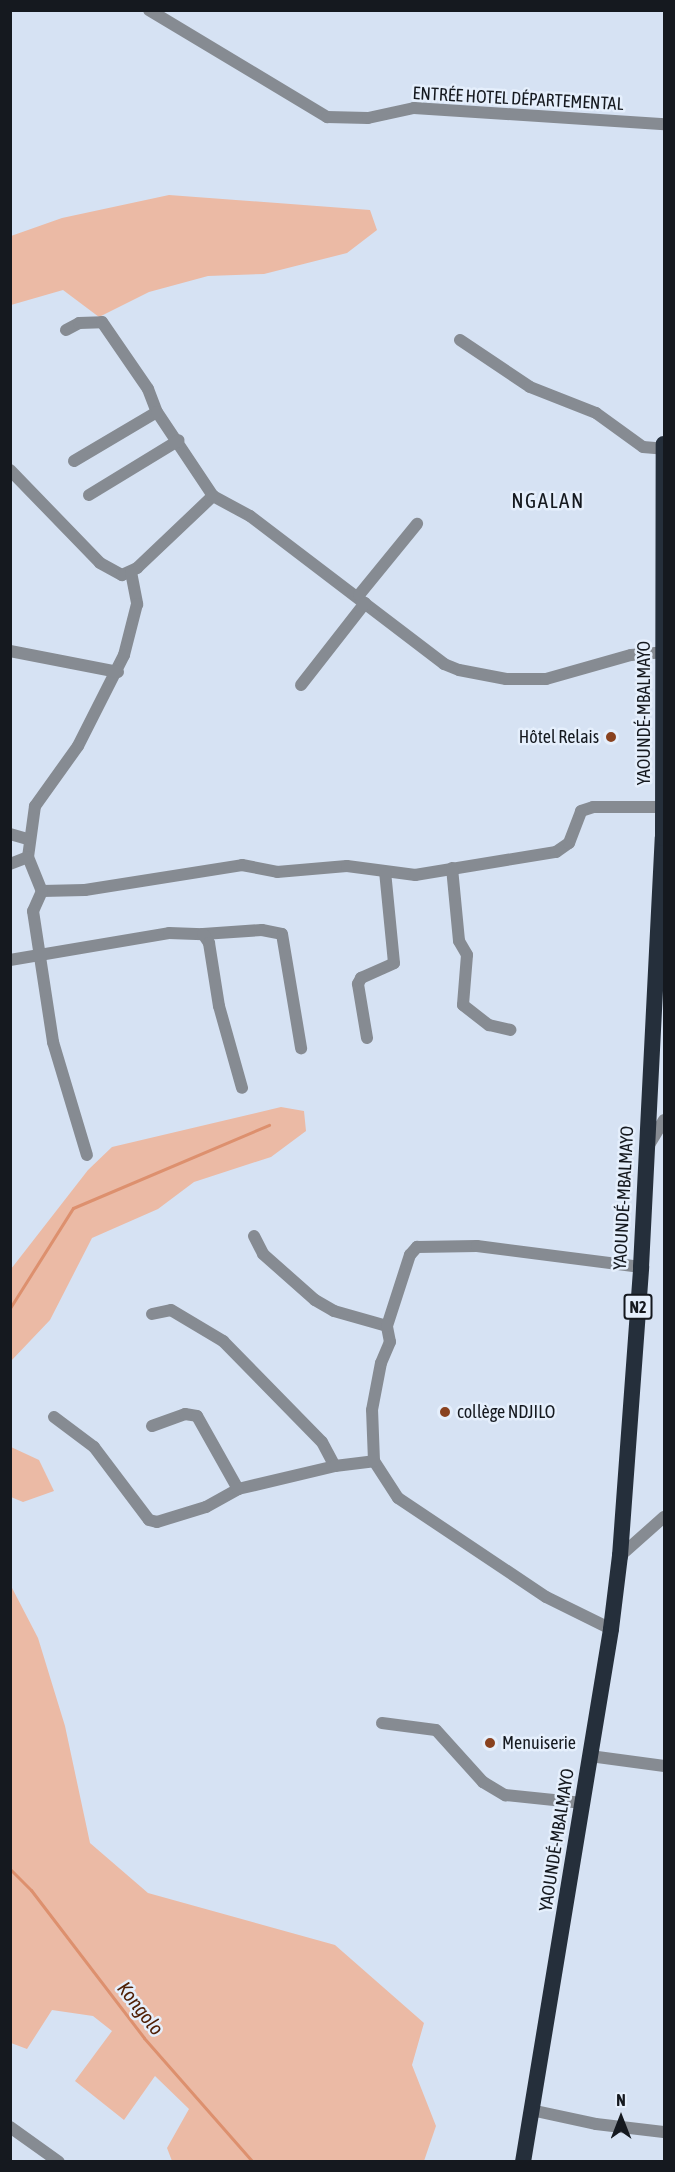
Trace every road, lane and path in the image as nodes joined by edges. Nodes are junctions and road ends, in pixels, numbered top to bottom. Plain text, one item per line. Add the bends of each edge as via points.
1 (149, 10) edge
2 (664, 124) edge
3 (66, 330) dead end
4 (460, 340) dead end
5 (157, 412) junction
6 (179, 440) junction
7 (664, 444) edge
8 (664, 449) edge
9 (74, 461) dead end
10 (10, 470) edge
11 (89, 495) dead end
12 (213, 496) junction
13 (417, 524) dead end
14 (131, 572) junction
15 (362, 599) junction
16 (10, 651) edge
17 (664, 652) edge
18 (118, 672) junction
19 (301, 684) dead end
20 (663, 807) edge
21 (10, 834) edge
22 (28, 839) junction
23 (28, 857) junction
24 (10, 864) edge
25 (452, 868) junction
26 (385, 872) junction
27 (42, 891) junction
28 (203, 934) junction
29 (40, 954) junction
30 (10, 960) edge
31 (510, 1030) dead end
32 (367, 1038) dead end
33 (301, 1048) dead end
34 (242, 1088) dead end
35 (664, 1120) edge
36 (87, 1155) dead end
37 (645, 1155) junction
38 (254, 1236) dead end
39 (641, 1267) junction
40 (152, 1314) dead end
41 (387, 1326) junction
42 (54, 1417) dead end
43 (152, 1426) dead end
44 (374, 1461) junction
45 (334, 1466) junction
46 (238, 1490) junction
47 (664, 1517) edge
48 (620, 1556) junction
49 (611, 1629) junction
50 (382, 1723) dead end
51 (590, 1756) junction
52 (664, 1766) edge
53 (583, 1803) junction
54 (531, 2110) junction
55 (10, 2127) edge
56 (663, 2134) edge
57 (59, 2162) edge
58 (523, 2162) edge

1 - 2 street, ENTRÉE HOTEL DÉPARTEMENTAL via 327,117 378,117 414,108
3 - 5 street via 79,323 102,322 148,389
4 - 8 street via 530,387 596,413 644,447
5 - 6 street
5 - 9 street
6 - 11 street
6 - 12 street
7 - 8 highway, YAOUNDÉ-MBALMAYO / N2
8 - 17 highway, YAOUNDÉ-MBALMAYO / N2
10 - 14 street via 100,563 122,575
12 - 14 street
12 - 15 street via 250,516
13 - 15 street
14 - 18 street via 137,604 131,638
15 - 17 street via 444,664 483,676 546,678 631,655
15 - 19 street
16 - 18 street
17 - 20 highway, YAOUNDÉ-MBALMAYO / N2
18 - 22 street via 78,746 35,806
20 - 25 street via 592,807 581,811 569,843 556,852
20 - 37 highway, YAOUNDÉ-MBALMAYO / N2
21 - 22 street
22 - 23 street
23 - 24 street
23 - 27 street
25 - 26 street via 415,875
25 - 31 street via 459,941 467,955 463,1005 489,1025
26 - 27 street via 347,866 277,872 242,865 85,891
26 - 32 street via 394,963 361,978 357,984
27 - 29 street via 33,911
28 - 29 street via 169,933
28 - 33 street via 262,930 282,934
28 - 34 street via 209,943 219,1006
29 - 30 street
29 - 36 street via 53,1042
35 - 37 street
37 - 39 highway, YAOUNDÉ-MBALMAYO / N2
38 - 41 street via 263,1254 315,1300 334,1311
39 - 41 street via 477,1246 423,1245 410,1255
39 - 48 highway, YAOUNDÉ-MBALMAYO / N2
40 - 45 street via 171,1310 223,1341 322,1442
41 - 44 street via 390,1342 381,1363 372,1410
42 - 46 street via 94,1447 149,1520 164,1522
43 - 46 street via 190,1413 197,1416
44 - 45 street
44 - 49 street via 398,1498 546,1597
45 - 46 street
47 - 48 street
48 - 49 highway, YAOUNDÉ-MBALMAYO / N2
49 - 51 highway, YAOUNDÉ-MBALMAYO / N2
50 - 53 street via 436,1730 483,1782 505,1796
51 - 52 street
51 - 53 highway, YAOUNDÉ-MBALMAYO / N2
53 - 54 highway, YAOUNDÉ-MBALMAYO / N2
54 - 56 street
54 - 58 highway, YAOUNDÉ-MBALMAYO / N2
55 - 57 street

